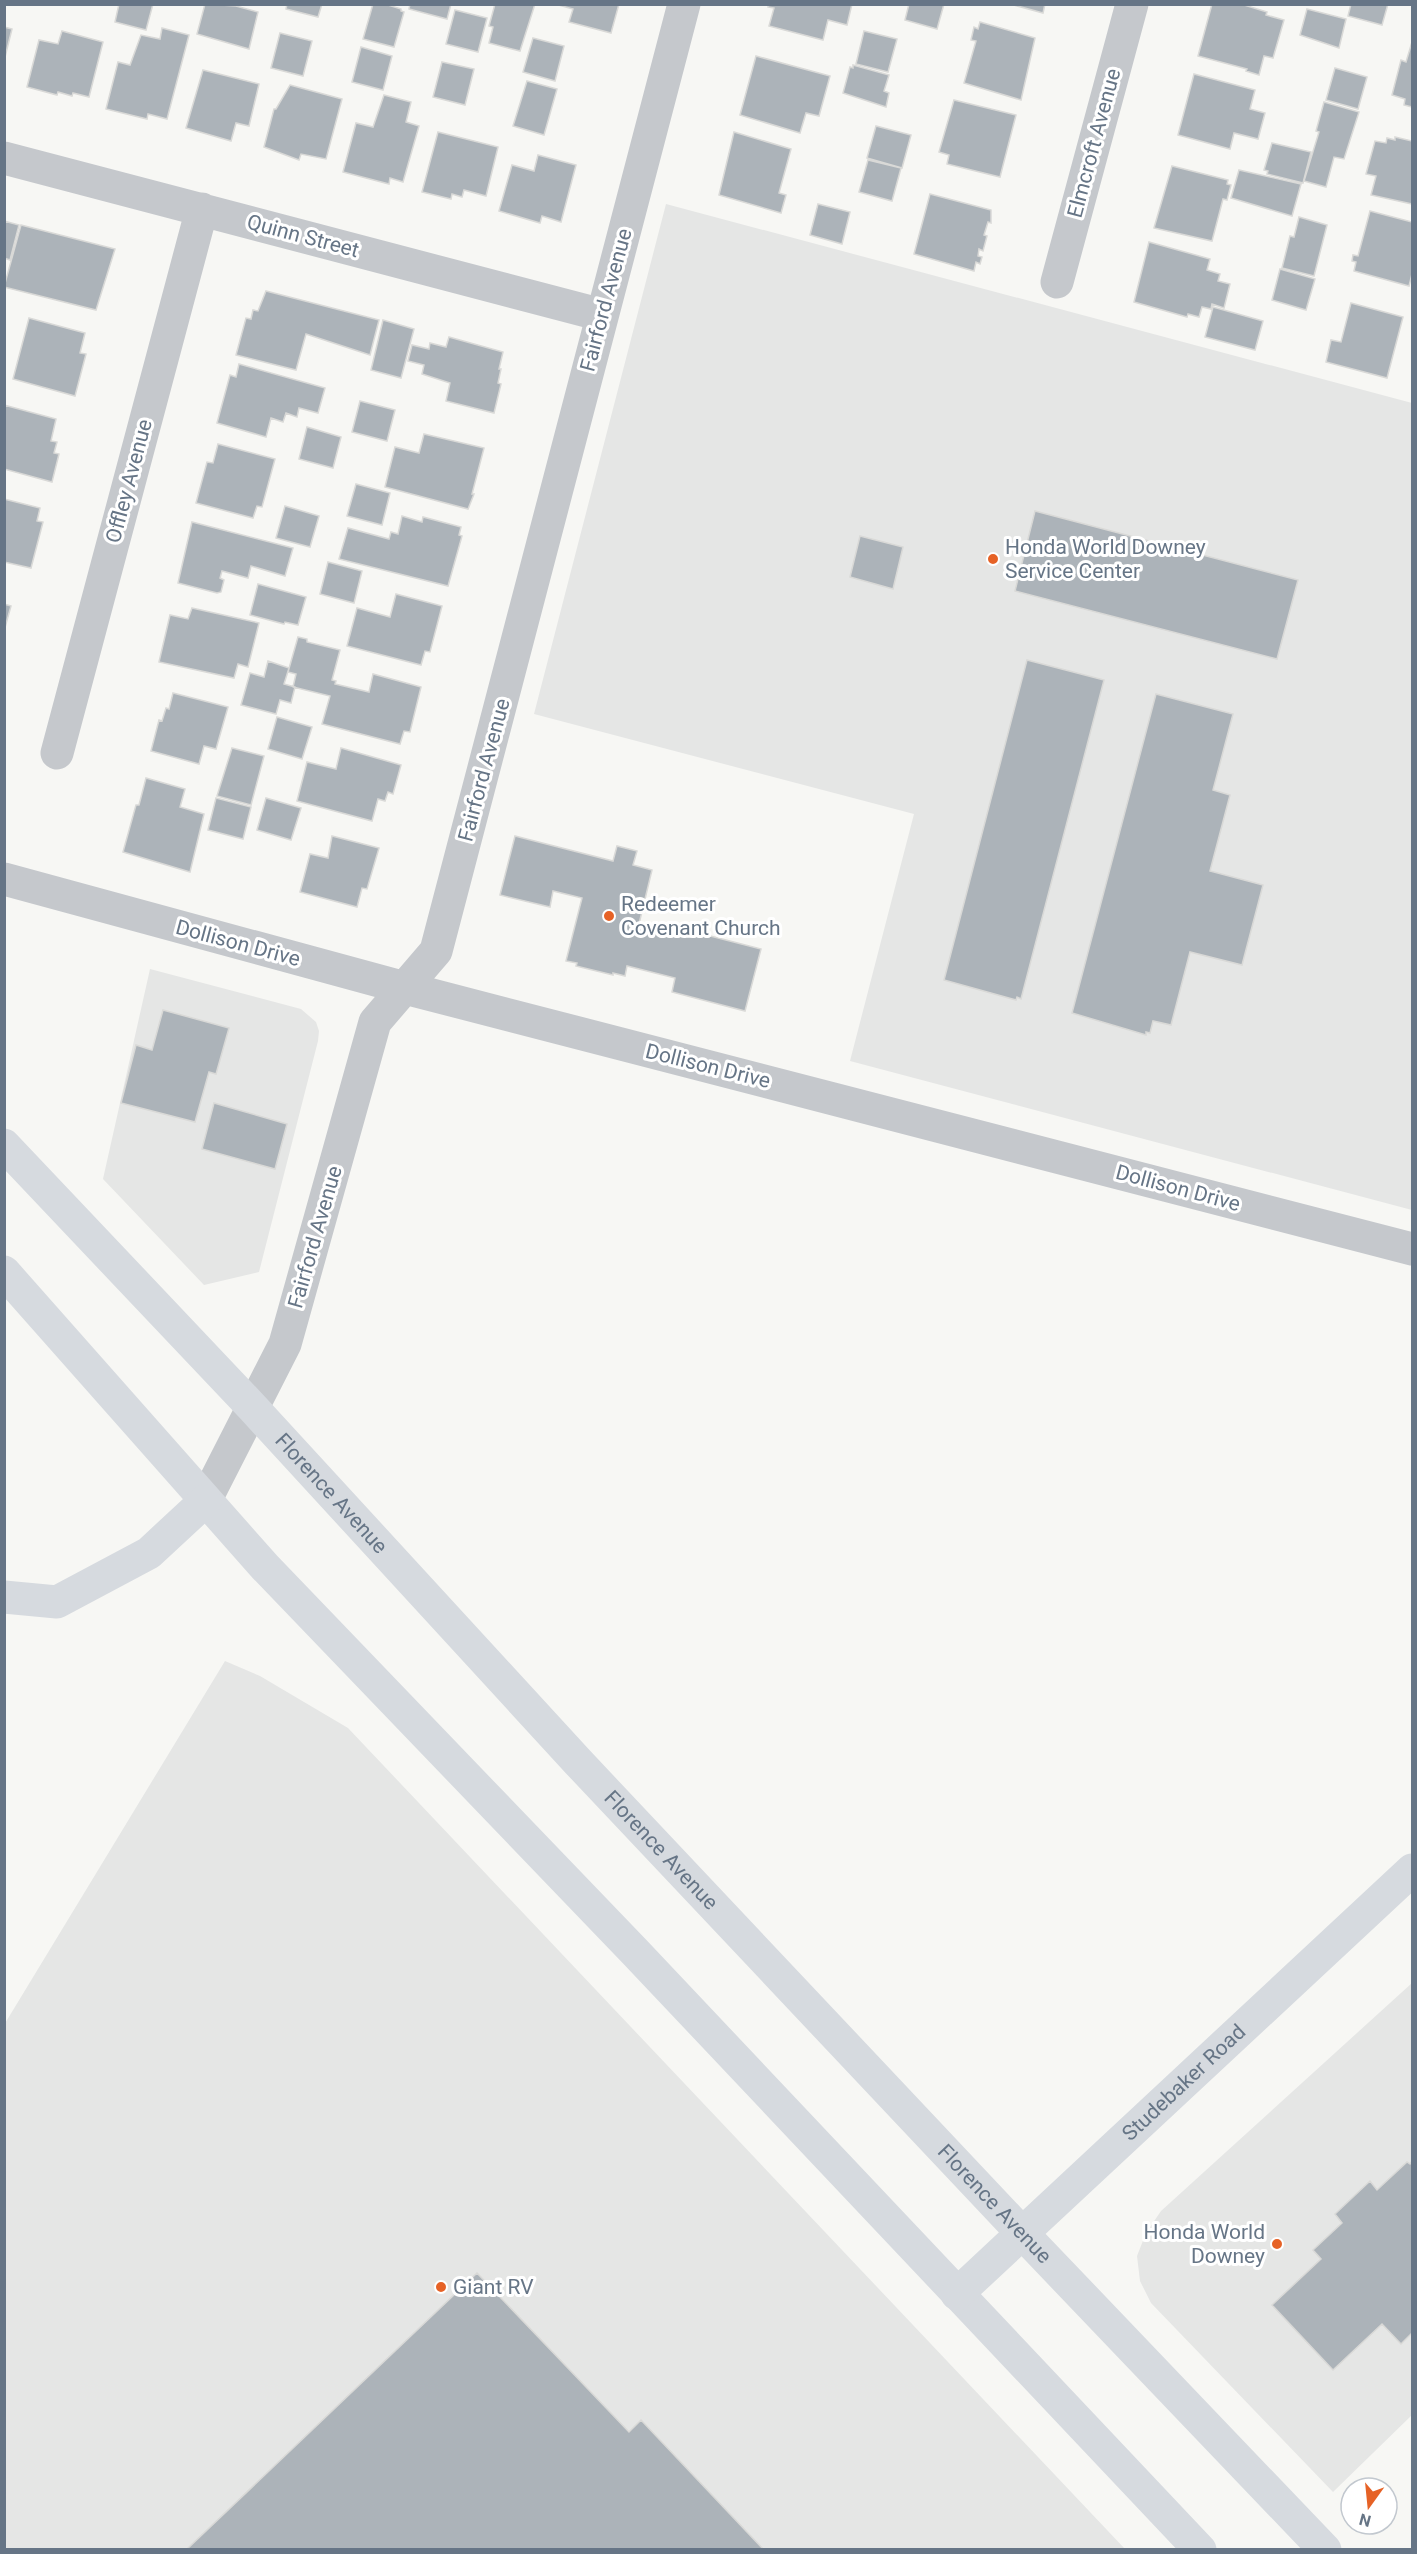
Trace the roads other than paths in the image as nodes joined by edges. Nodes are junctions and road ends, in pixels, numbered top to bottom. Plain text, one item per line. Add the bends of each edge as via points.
1 (684, 4) edge
2 (1132, 4) edge
3 (4, 158) edge
4 (202, 209) junction
5 (1057, 282) dead end
6 (602, 315) junction
7 (57, 753) dead end
8 (4, 879) edge
9 (405, 988) junction
10 (4, 1145) edge
11 (1413, 1249) edge
12 (4, 1272) edge
13 (253, 1408) junction
14 (205, 1501) junction
15 (4, 1597) edge
16 (1413, 1870) edge
17 (1022, 2233) junction
18 (957, 2294) junction
19 (1200, 2550) edge
20 (1324, 2550) edge

1 - 6 street, Fairford Avenue
2 - 5 street, Elmcroft Avenue
3 - 4 street, Quinn Street
4 - 6 street, Quinn Street
4 - 7 street, Offley Avenue
6 - 9 street, Fairford Avenue via 436,951
8 - 9 street, Dollison Drive
9 - 11 street, Dollison Drive
9 - 13 street, Fairford Avenue via 375,1022 285,1344
10 - 13 main road, Florence Avenue
12 - 14 main road
13 - 14 street, Fairford Avenue
13 - 17 main road, Florence Avenue via 586,1771
14 - 15 main road via 149,1553 57,1602
14 - 18 main road
16 - 17 main road, Studebaker Road
17 - 18 main road, Studebaker Road
17 - 20 main road, Florence Avenue
18 - 19 main road

